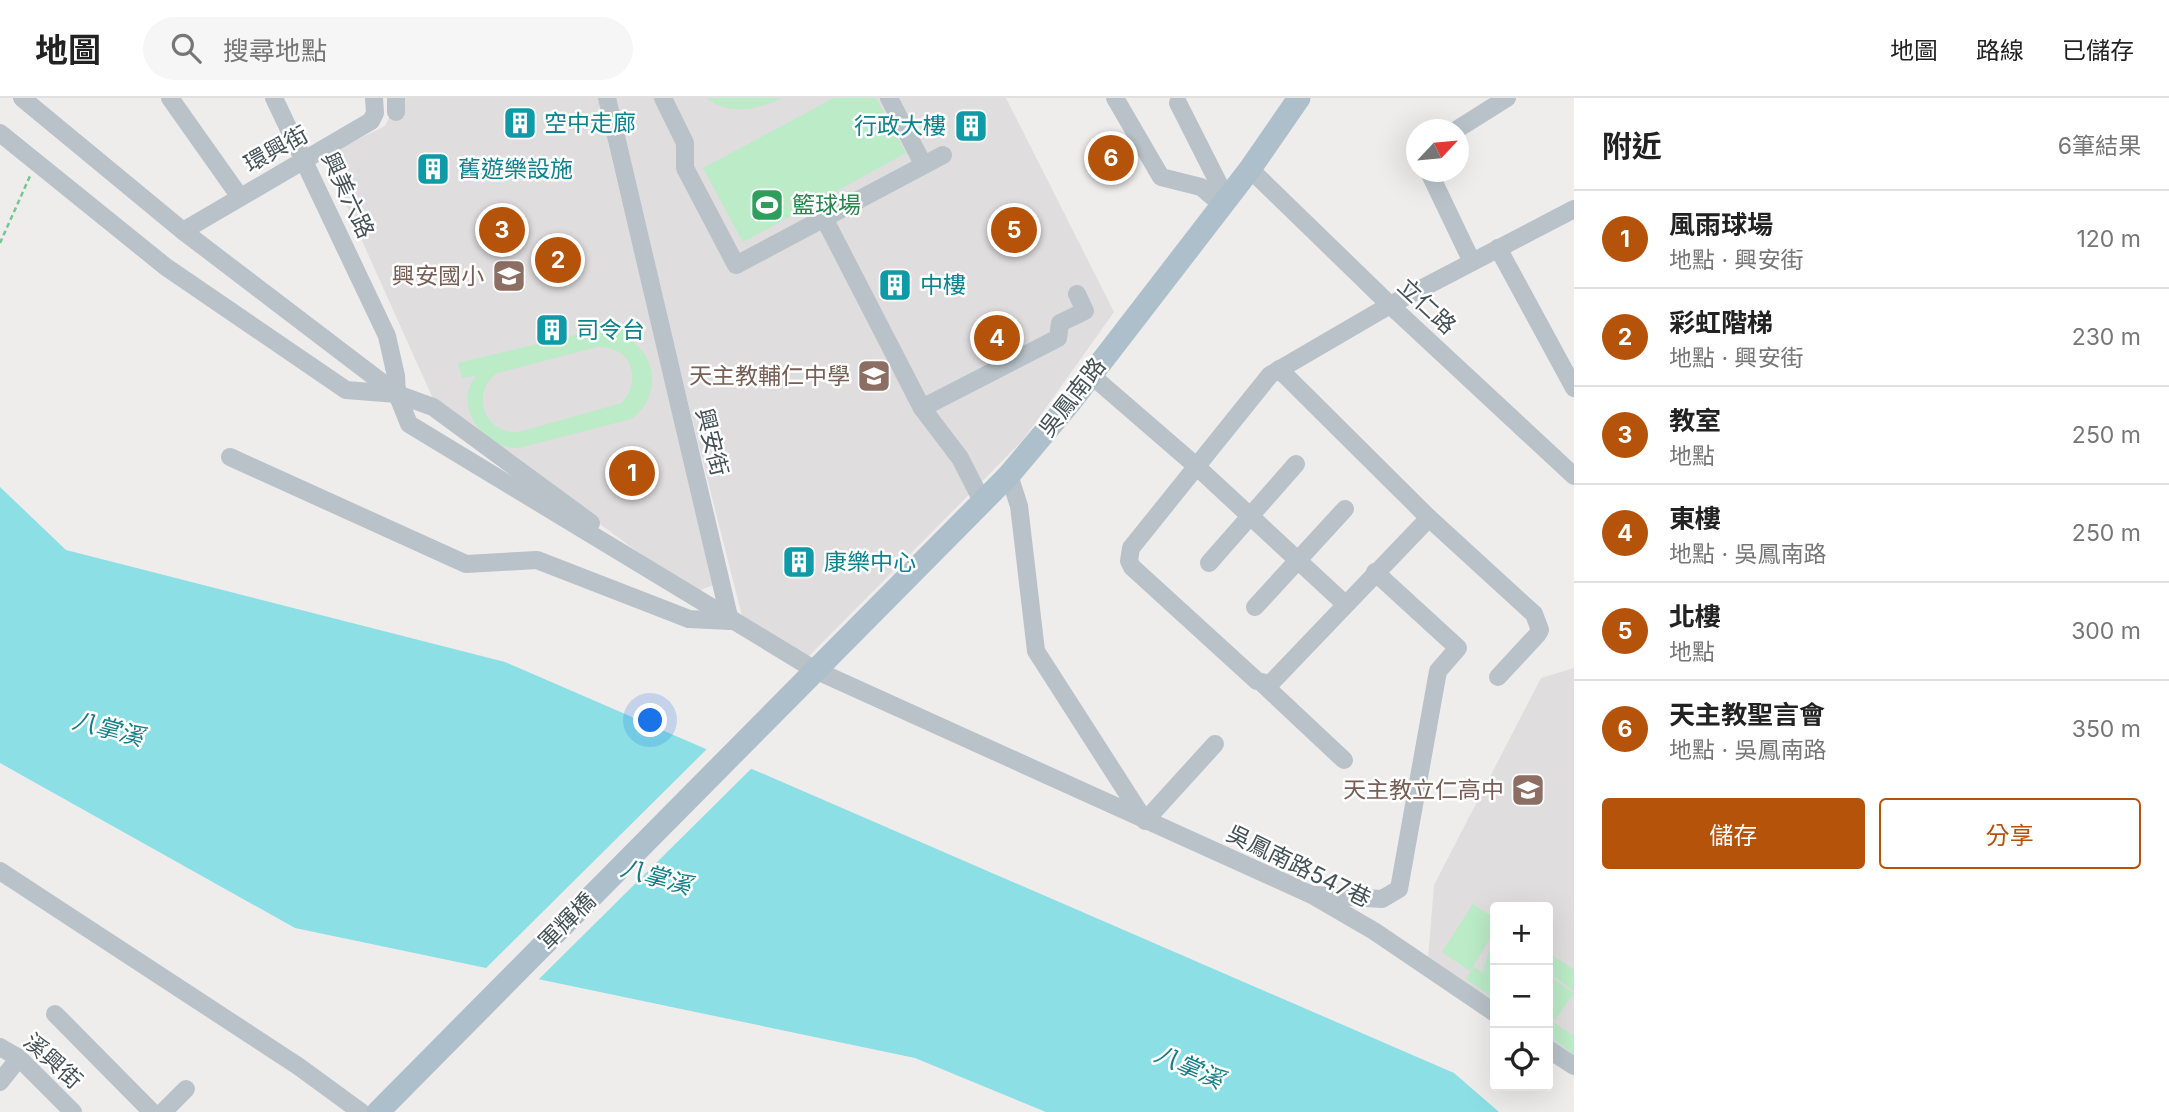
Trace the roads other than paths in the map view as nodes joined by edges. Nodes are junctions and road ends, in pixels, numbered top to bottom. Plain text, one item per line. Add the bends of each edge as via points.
1 (22, 98) edge
2 (170, 98) edge
3 (274, 98) edge
4 (374, 98) edge
5 (607, 98) edge
6 (663, 98) edge
7 (889, 98) edge
8 (1115, 98) edge
9 (1299, 98) edge
10 (1507, 98) edge
11 (1178, 103) dead end
12 (1469, 122) edge
13 (0, 134) edge
14 (943, 155) dead end
15 (305, 161) junction
16 (923, 164) junction
17 (1250, 169) junction
18 (1434, 182) edge
19 (240, 197) junction
20 (1223, 201) junction
21 (1571, 217) edge
22 (824, 218) junction
23 (183, 231) junction
24 (1499, 248) junction
25 (1472, 262) junction
26 (1077, 294) dead end
27 (1390, 305) junction
28 (1279, 369) junction
29 (1091, 375) junction
30 (1574, 388) edge
31 (397, 394) junction
32 (922, 408) junction
33 (230, 457) dead end
34 (1296, 464) dead end
35 (1195, 465) junction
36 (1009, 475) junction
37 (1574, 476) edge
38 (982, 501) junction
39 (1345, 509) dead end
40 (1249, 516) junction
41 (1429, 517) junction
42 (1297, 559) junction
43 (1209, 562) dead end
44 (1375, 572) junction
45 (684, 591) junction
46 (1345, 604) junction
47 (1255, 607) dead end
48 (730, 621) junction
49 (815, 670) junction
50 (1498, 677) dead end
51 (1264, 685) junction
52 (1215, 744) dead end
53 (1344, 760) dead end
54 (1145, 821) junction
55 (0, 871) edge
56 (1312, 895) junction
57 (1490, 1010) edge
58 (55, 1014) dead end
59 (0, 1047) edge
60 (1553, 1052) edge
61 (19, 1058) junction
62 (1574, 1066) edge
63 (0, 1082) edge
64 (186, 1089) dead end
65 (73, 1112) edge
66 (152, 1112) edge
67 (163, 1112) edge
68 (361, 1112) edge
69 (377, 1112) edge

1 - 23 street
2 - 19 street
3 - 15 street, 興美六路
4 - 15 street, 環興街 via 372,121
5 - 48 street, 興安街
6 - 22 street via 685,143 685,168 736,265
7 - 16 street
8 - 20 street via 1161,177 1200,187
9 - 17 main road, 吳鳳南路
10 - 12 street
11 - 20 street
13 - 31 street via 166,267 346,390
14 - 16 street
15 - 19 street, 環興街
15 - 31 street, 興美六路 via 387,336
16 - 22 street
17 - 20 main road, 吳鳳南路
17 - 27 street, 立仁路
18 - 25 street
19 - 23 street, 環興街
20 - 29 main road, 吳鳳南路
21 - 24 street
22 - 32 street
23 - 31 street
24 - 25 street
24 - 30 street
25 - 27 street
26 - 32 street via 1085,311 1060,323 1058,338
27 - 28 street
27 - 37 street, 立仁路
28 - 35 street
28 - 41 street
29 - 35 street
29 - 36 main road, 吳鳳南路
31 - 45 street via 433,407
31 - 45 street via 409,424
32 - 38 street via 960,458
33 - 48 street via 466,564 537,560 688,619
34 - 40 street
35 - 40 street
35 - 51 street via 1130,548 1129,561
36 - 38 main road, 吳鳳南路
36 - 54 street via 1020,506 1036,651
38 - 49 main road, 吳鳳南路
39 - 42 street
40 - 42 street
40 - 43 street
41 - 44 street
41 - 50 street via 1539,622 1537,635
42 - 46 street
42 - 47 street
44 - 46 street
44 - 56 street via 1458,648 1438,671 1399,889 1382,899
45 - 48 street
46 - 51 street via 1277,680
48 - 49 street
49 - 54 street, 吳鳳南路547巷
49 - 69 main road, 軍輝橋
51 - 53 street
52 - 54 street
54 - 56 street, 吳鳳南路547巷
55 - 68 street
56 - 57 street, 吳鳳南路547巷
58 - 66 street
59 - 61 street, 溪興街
60 - 62 street
61 - 63 street
61 - 65 street, 溪興街
64 - 67 street

